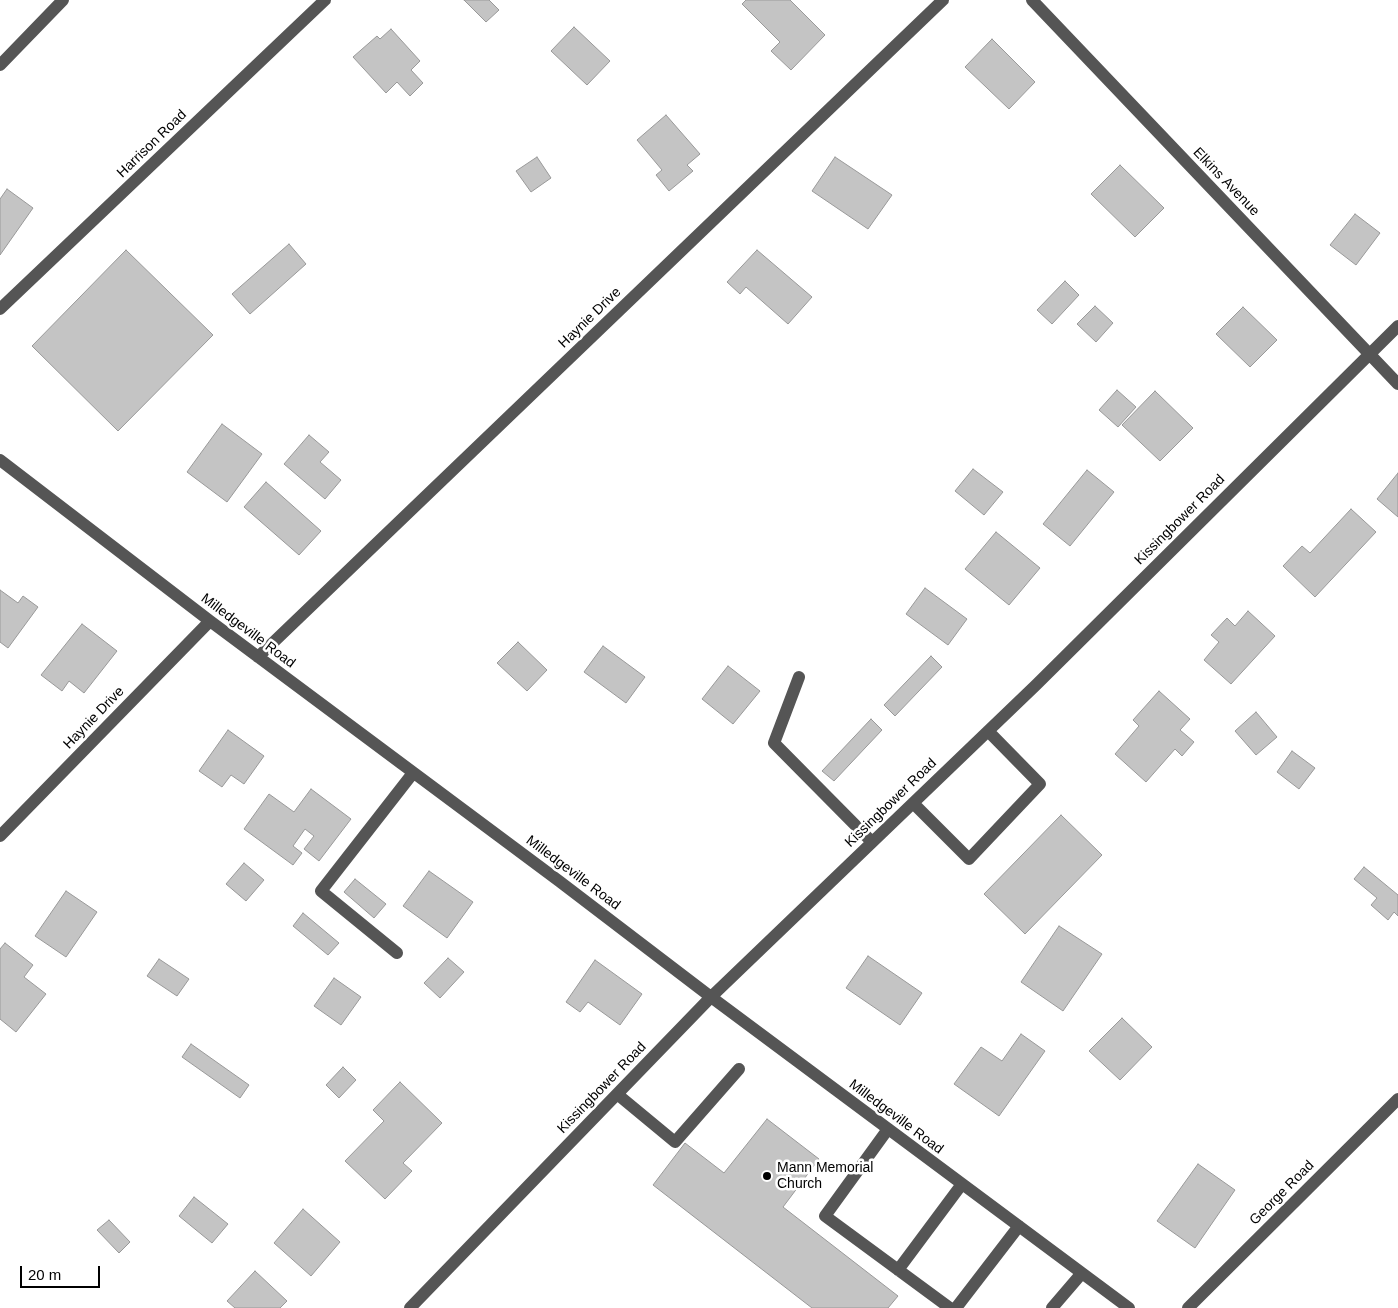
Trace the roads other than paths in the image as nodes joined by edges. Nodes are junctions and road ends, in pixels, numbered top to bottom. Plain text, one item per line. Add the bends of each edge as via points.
1 (63, 0) edge
2 (325, 0) edge
3 (943, 0) edge
4 (1032, 0) edge
5 (0, 65) edge
6 (0, 309) edge
7 (1398, 326) edge
8 (1369, 354) junction
9 (1398, 384) edge
10 (0, 460) edge
11 (210, 621) junction
12 (258, 657) junction
13 (799, 677) dead end
14 (988, 731) junction
15 (414, 773) junction
16 (913, 803) junction
17 (0, 836) edge
18 (872, 842) junction
19 (397, 953) dead end
20 (710, 997) junction
21 (739, 1069) dead end
22 (617, 1094) junction
23 (1398, 1099) edge
24 (888, 1129) junction
25 (962, 1184) junction
26 (1019, 1226) junction
27 (898, 1270) junction
28 (1082, 1273) junction
29 (410, 1308) edge
30 (950, 1308) edge
31 (956, 1308) edge
32 (1052, 1308) edge
33 (1129, 1308) edge
34 (1188, 1308) edge

1 - 5 street
2 - 6 street, Harrison Road
3 - 12 street, Haynie Drive
4 - 8 street, Elkins Avenue
7 - 8 street, Kissingbower Road
8 - 9 street, Elkins Avenue
8 - 14 street, Kissingbower Road
10 - 11 street, Milledgeville Road
11 - 12 street, Milledgeville Road
11 - 17 street, Haynie Drive
12 - 15 street, Milledgeville Road
13 - 18 street via 774,743
14 - 16 street, Kissingbower Road
14 - 16 street via 1040,784 969,858
15 - 19 street via 321,891
15 - 20 street, Milledgeville Road
16 - 18 street, Kissingbower Road
18 - 20 street, Kissingbower Road
20 - 22 street, Kissingbower Road
20 - 24 street, Milledgeville Road
21 - 22 street via 675,1142
22 - 29 street, Kissingbower Road
23 - 34 street, George Road
24 - 25 street, Milledgeville Road
24 - 27 street via 826,1216
25 - 26 street, Milledgeville Road
25 - 27 street
26 - 28 street, Milledgeville Road
26 - 31 street
27 - 30 street
28 - 32 street
28 - 33 street, Milledgeville Road

